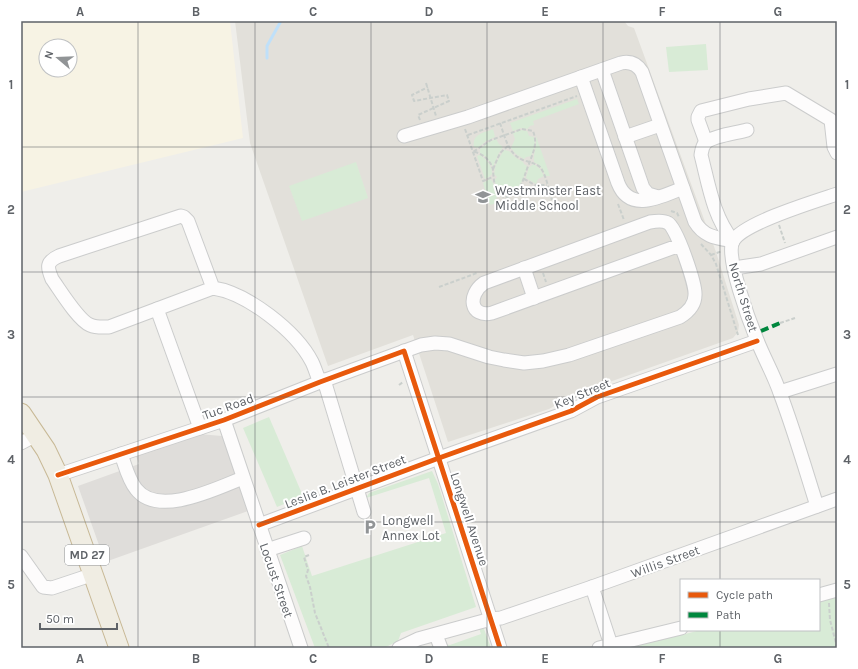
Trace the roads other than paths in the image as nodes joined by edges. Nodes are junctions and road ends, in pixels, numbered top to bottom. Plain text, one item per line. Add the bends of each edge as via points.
1 (602, 70) junction
2 (581, 77) junction
3 (660, 125) junction
4 (747, 130) dead end
5 (404, 136) dead end
6 (625, 137) junction
7 (706, 142) junction
8 (837, 154) edge
9 (683, 188) junction
10 (837, 194) edge
11 (658, 197) junction
12 (837, 237) edge
13 (733, 241) junction
14 (680, 245) junction
15 (524, 268) junction
16 (734, 268) junction
17 (213, 288) junction
18 (534, 298) junction
19 (157, 309) junction
20 (757, 341) junction
21 (404, 351) junction
22 (837, 374) edge
23 (322, 381) junction
24 (780, 392) junction
25 (21, 413) edge
26 (224, 420) junction
27 (200, 428) junction
28 (28, 439) edge
29 (121, 454) junction
30 (439, 458) junction
31 (58, 475) junction
32 (243, 478) junction
33 (357, 489) junction
34 (837, 499) edge
35 (818, 506) junction
36 (364, 512) dead end
37 (259, 525) junction
38 (304, 538) dead end
39 (267, 550) junction
40 (21, 556) edge
41 (94, 574) junction
42 (592, 587) junction
43 (491, 619) junction
44 (680, 628) edge
45 (436, 634) junction
46 (608, 647) edge
47 (119, 648) edge
48 (301, 648) edge
49 (399, 648) edge
50 (440, 648) edge
51 (500, 648) edge

1 - 2 street
1 - 3 street via 624,62 638,67
1 - 6 street
2 - 5 street
2 - 11 street via 620,188 626,195 639,201
3 - 6 street
3 - 9 street
4 - 7 street
6 - 11 street via 642,186 648,194
7 - 8 street via 698,120 701,111 786,93 831,120
7 - 13 street via 701,155 715,211 724,230
9 - 11 street
9 - 13 street via 698,227 710,236
10 - 13 street via 775,215 741,233
12 - 16 street via 761,264
13 - 16 street, North Street via 731,249
14 - 15 street, Tuc Road via 676,232 668,223 650,222
14 - 18 street
14 - 21 street, Tuc Road via 695,296 692,306 680,317 569,356 543,361 524,363 504,360 449,344 421,345
15 - 18 street
15 - 18 street via 484,283 475,291 473,300 476,308 482,313 492,313
16 - 20 street, North Street
17 - 19 street
17 - 19 street via 188,222 181,216 59,256 48,264 52,279 89,325 109,327
17 - 23 street via 244,298 273,319 292,336 312,362
19 - 27 street
20 - 24 street, North Street
20 - 30 street, Key Street via 597,397 571,411
21 - 23 street, Tuc Road
21 - 30 street, Longwell Avenue
22 - 24 street
23 - 26 street, Tuc Road
23 - 33 street
24 - 35 street, North Street
25 - 28 highway, MD 27
26 - 27 street, Tuc Road
26 - 32 street, Locust Street
27 - 29 street, Tuc Road
28 - 31 highway, MD 27 via 46,450
29 - 31 street, Tuc Road
29 - 32 street via 135,488 146,496 160,501 178,501
30 - 33 street, Leslie B. Leister Street
30 - 43 street, Longwell Avenue
31 - 41 highway, MD 27
32 - 37 street, Locust Street
33 - 36 street
33 - 37 street, Leslie B. Leister Street
34 - 35 street, Willis Street
35 - 42 street, Willis Street
37 - 39 street, Locust Street
38 - 39 street
39 - 48 street, Locust Street
40 - 41 street via 43,587 52,588
41 - 47 highway, MD 27
42 - 43 street, Willis Street via 501,618
42 - 46 street
43 - 45 street, Willis Street
43 - 51 street, Longwell Avenue
44 - 46 street
45 - 49 street, Willis Street
45 - 50 street

